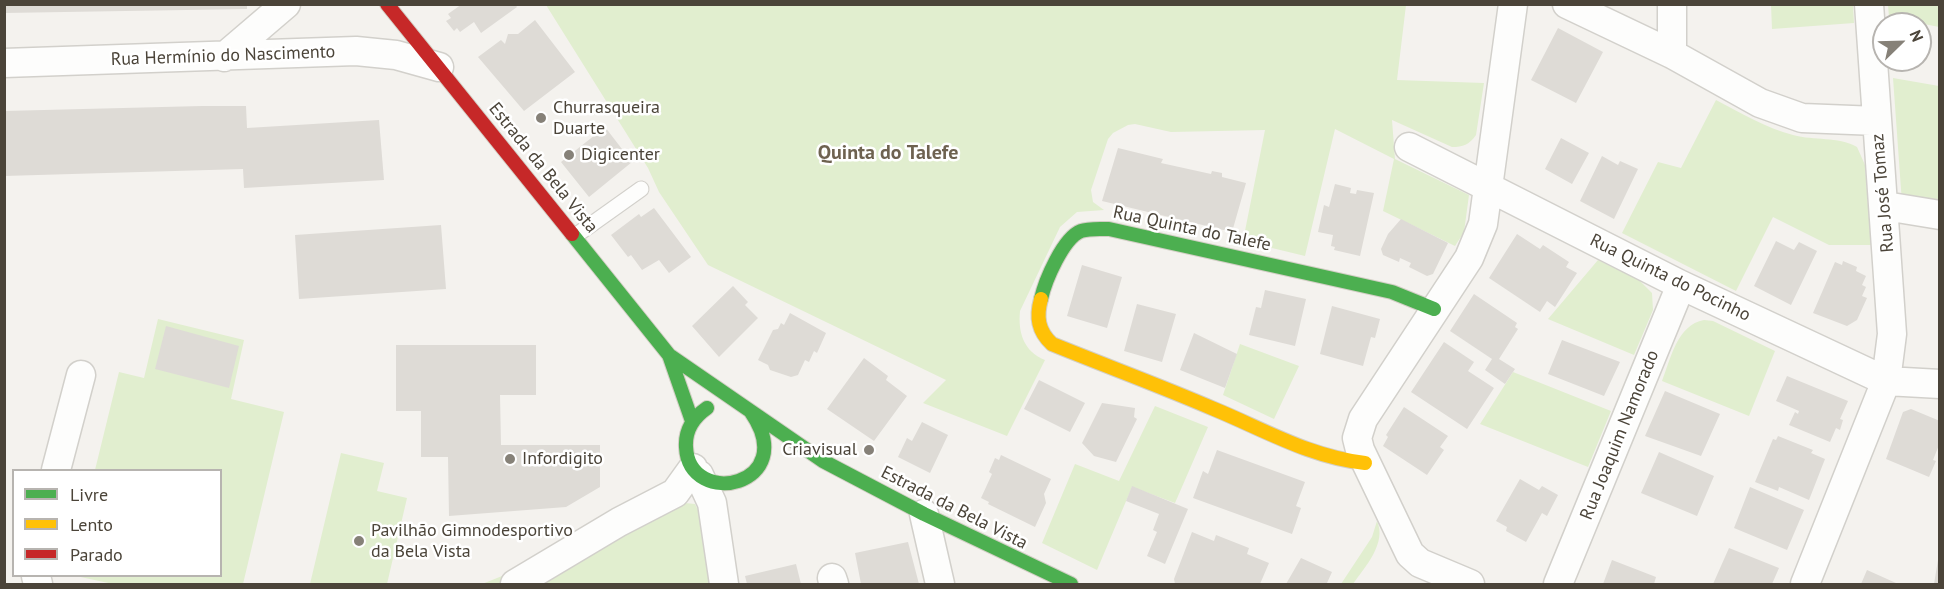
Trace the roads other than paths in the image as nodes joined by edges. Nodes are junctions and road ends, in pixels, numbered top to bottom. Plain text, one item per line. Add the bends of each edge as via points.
1 (286, 4) edge
2 (387, 4) edge
3 (1513, 4) edge
4 (1567, 4) edge
5 (1672, 4) edge
6 (1869, 4) edge
7 (1672, 54) junction
8 (224, 57) junction
9 (4, 63) edge
10 (439, 67) junction
11 (1877, 121) junction
12 (1409, 147) dead end
13 (1488, 187) junction
14 (640, 189) dead end
15 (1885, 206) junction
16 (1940, 215) edge
17 (574, 236) junction
18 (1681, 285) junction
19 (1434, 309) junction
20 (669, 355) junction
21 (81, 375) dead end
22 (1886, 381) junction
23 (1940, 384) edge
24 (747, 409) junction
25 (692, 421) junction
26 (823, 461) junction
27 (1365, 463) junction
28 (761, 464) junction
29 (57, 469) edge
30 (696, 471) junction
31 (924, 514) junction
32 (515, 585) edge
33 (724, 585) edge
34 (940, 585) edge
35 (1071, 585) edge
36 (1470, 585) edge
37 (1558, 585) edge
38 (1805, 585) edge

1 - 8 street
2 - 10 street, Estrada da Bela Vista
3 - 13 street
4 - 7 street
5 - 7 street
6 - 11 street, Rua José Tomaz
7 - 11 street via 1760,103 1802,118
8 - 9 street, Rua Hermínio do Nascimento
8 - 10 street, Rua Hermínio do Nascimento via 356,51 396,55
10 - 17 street, Estrada da Bela Vista
11 - 15 street, Rua José Tomaz
12 - 13 street, Rua Quinta do Pocinho
13 - 18 street, Rua Quinta do Pocinho
13 - 19 street via 1483,224 1469,258
14 - 17 lane
15 - 16 street
15 - 22 street, Rua José Tomaz via 1892,312
17 - 20 street, Estrada da Bela Vista
18 - 22 street, Rua Quinta do Pocinho
18 - 37 street, Rua Joaquim Namorado
19 - 27 street via 1363,418 1357,438
19 - 27 street, Rua Quinta do Talefe via 1392,292 1094,228 1072,236 1041,296 1040,332 1052,344 1216,410 1310,453
20 - 24 street, Estrada da Bela Vista
20 - 25 street
21 - 29 street
22 - 23 street, Rua Quinta do Pocinho
22 - 38 street, Rua José Tomaz
24 - 25 street via 718,403
24 - 26 street, Estrada da Bela Vista
24 - 28 street via 766,436
25 - 30 street via 686,450
26 - 28 street via 786,459
26 - 31 street, Estrada da Bela Vista
27 - 36 street via 1410,554 1436,572
28 - 30 street via 746,479 731,484 713,482
30 - 32 street via 675,493
30 - 33 street via 712,503
31 - 34 street
31 - 35 street, Estrada da Bela Vista

